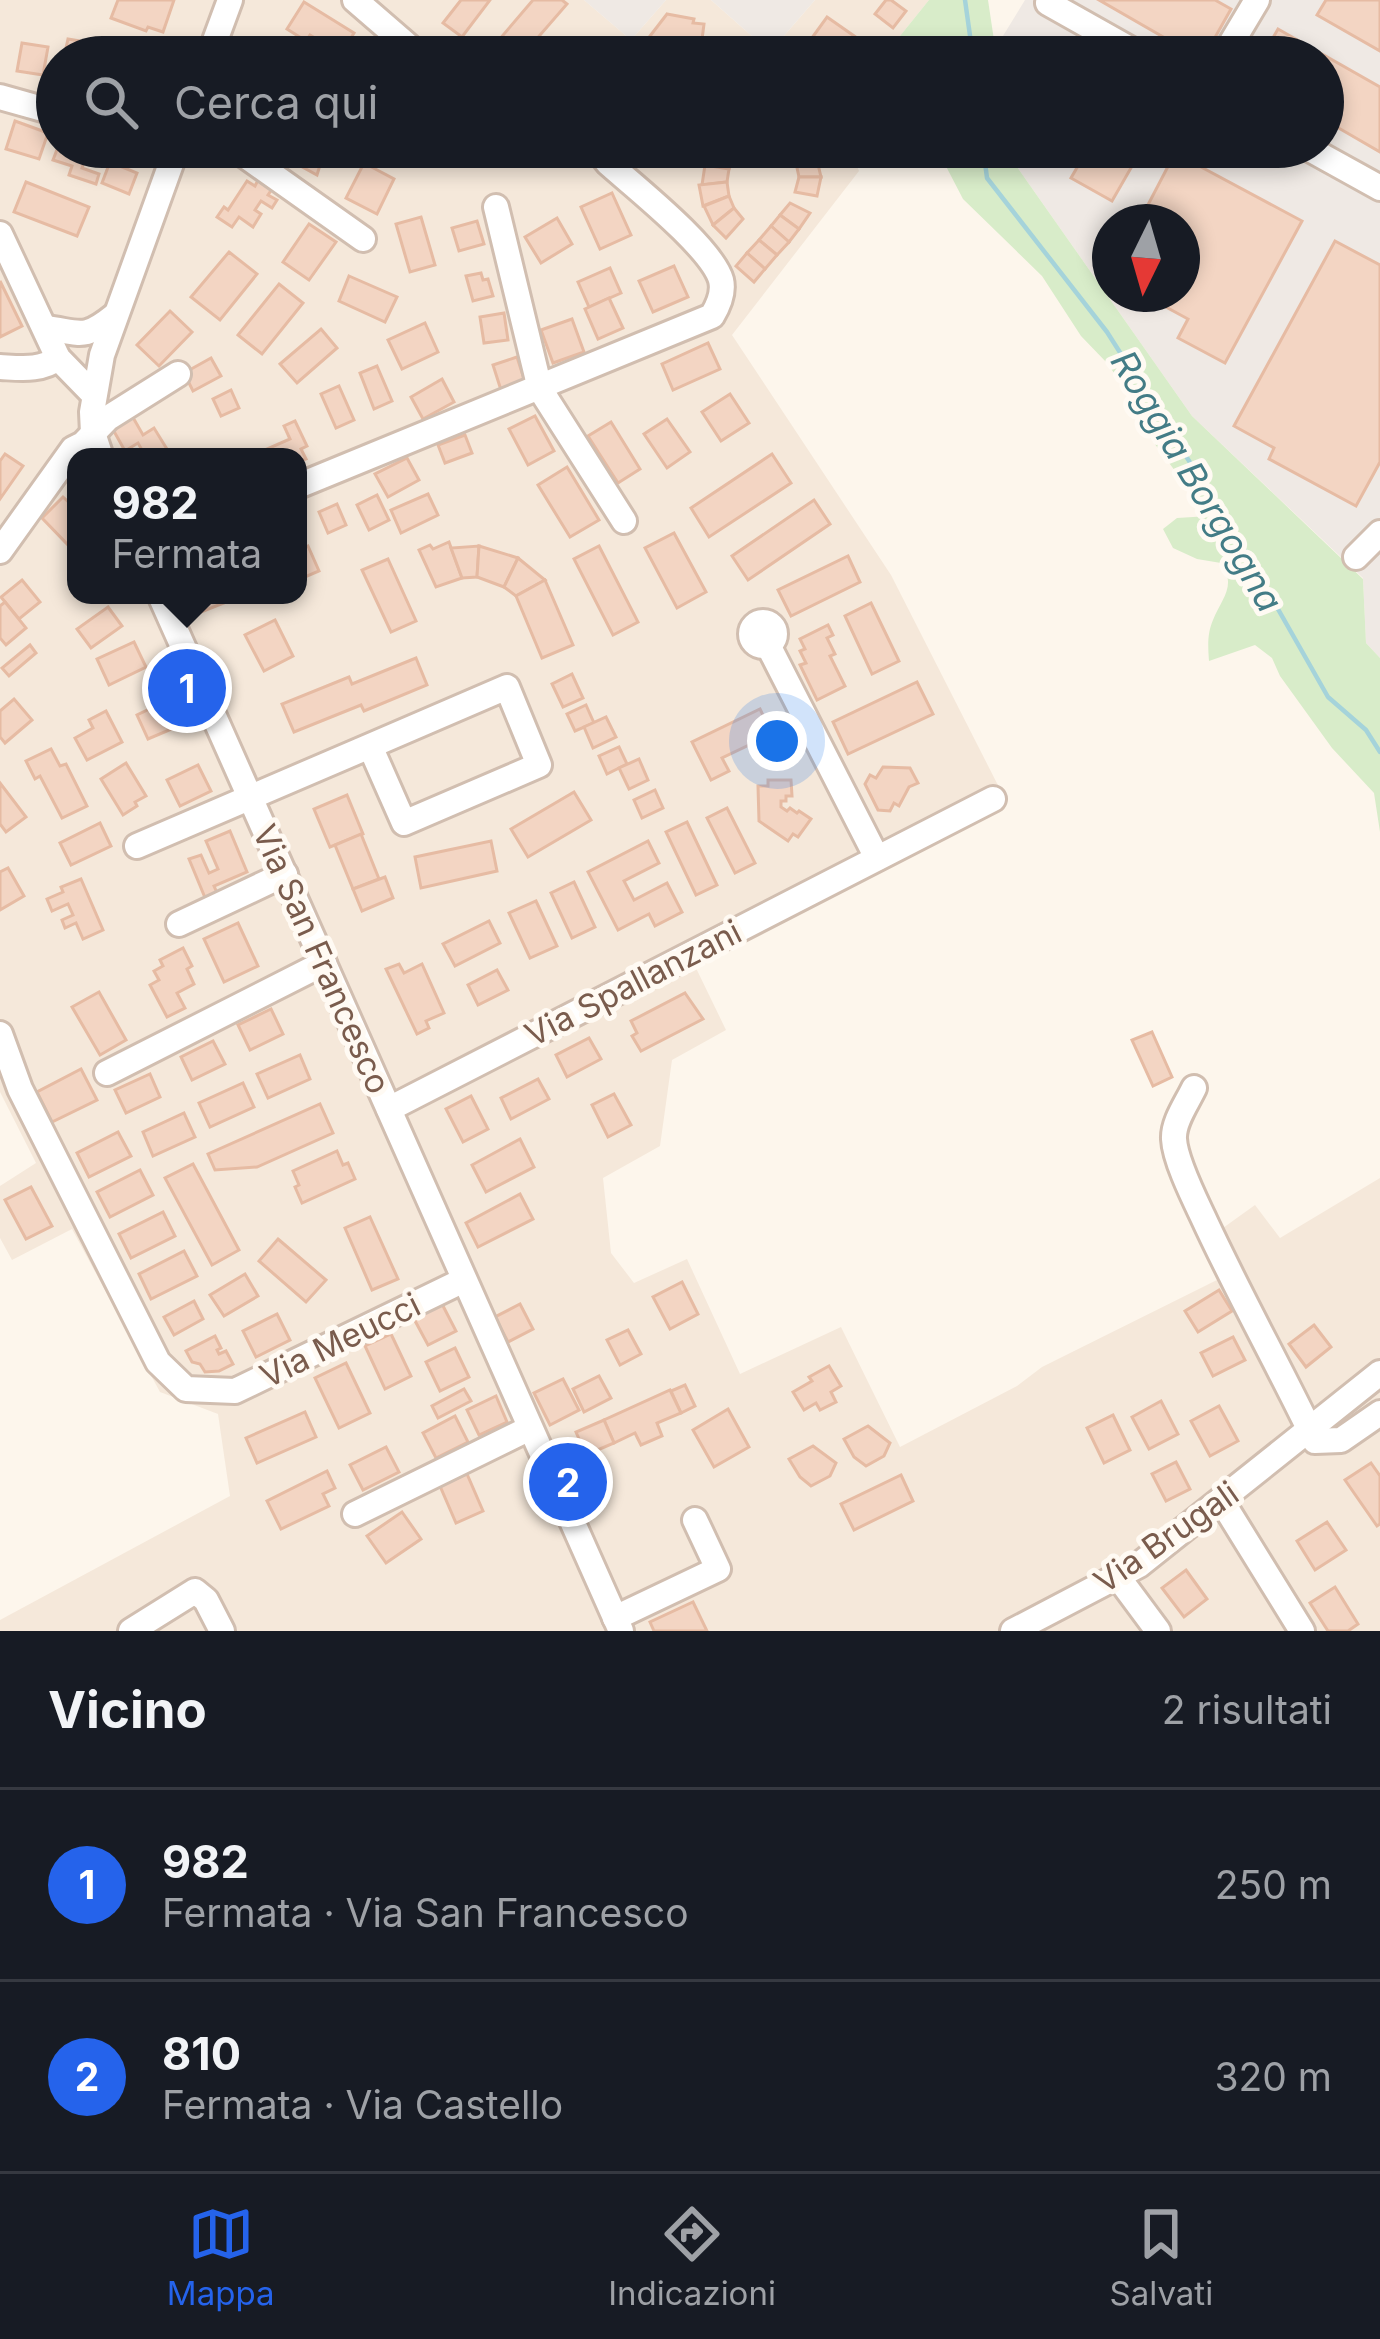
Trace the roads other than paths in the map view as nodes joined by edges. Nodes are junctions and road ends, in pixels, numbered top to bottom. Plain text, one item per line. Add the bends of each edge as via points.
1 (230, 0) edge
2 (355, 0) edge
3 (1257, 0) edge
4 (1048, 3) dead end
5 (217, 36) edge
6 (397, 36) edge
7 (1107, 36) edge
8 (1236, 36) edge
9 (0, 98) edge
10 (36, 107) edge
11 (169, 168) edge
12 (263, 168) edge
13 (613, 168) edge
14 (1344, 168) edge
15 (1380, 188) edge
16 (496, 207) dead end
17 (0, 234) edge
18 (363, 239) dead end
19 (114, 315) junction
20 (45, 328) junction
21 (58, 358) junction
22 (0, 367) edge
23 (178, 374) dead end
24 (540, 389) junction
25 (93, 394) junction
26 (97, 445) edge
27 (67, 457) edge
28 (307, 482) edge
29 (624, 521) dead end
30 (1380, 533) edge
31 (0, 551) edge
32 (1357, 556) dead end
33 (164, 604) edge
34 (768, 645) dead end
35 (370, 746) junction
36 (250, 798) junction
37 (993, 799) dead end
38 (137, 846) dead end
39 (877, 858) junction
40 (285, 874) junction
41 (179, 924) dead end
42 (324, 963) junction
43 (0, 1034) edge
44 (106, 1073) dead end
45 (1194, 1088) dead end
46 (389, 1108) junction
47 (464, 1280) junction
48 (1380, 1373) edge
49 (1380, 1413) edge
50 (530, 1428) junction
51 (1310, 1429) junction
52 (1221, 1500) junction
53 (355, 1514) dead end
54 (694, 1520) dead end
55 (1118, 1576) junction
56 (618, 1624) edge
57 (1045, 1625) edge
58 (131, 1631) edge
59 (222, 1631) edge
60 (1013, 1631) edge
61 (1158, 1631) edge
62 (1302, 1631) edge

1 - 5 street
2 - 6 street
3 - 8 street
4 - 7 street
9 - 10 street
11 - 19 street
12 - 18 street
13 - 24 street via 706,253 722,281 720,303 712,316
14 - 15 street
16 - 24 street
17 - 20 street
19 - 20 street via 80,334
19 - 25 street
20 - 21 street
21 - 22 street via 48,366
21 - 25 street
23 - 26 street via 108,418
24 - 28 street
24 - 29 street
25 - 26 street
27 - 31 street
30 - 32 street
33 - 36 street, Via San Francesco
34 - 39 street
35 - 35 street via 404,823 538,765 507,687
35 - 36 street
36 - 38 street
36 - 40 street, Via San Francesco
37 - 39 street, Via Spallanzani
39 - 46 street, Via Spallanzani
40 - 41 street
40 - 42 street, Via San Francesco
42 - 44 street
42 - 46 street, Via San Francesco
43 - 47 street, Via Meucci via 158,1362 186,1390 235,1391
45 - 51 street via 1174,1140 1233,1282
46 - 47 street, Via San Francesco
47 - 50 street, Via San Francesco
48 - 51 street, Via Brugali
49 - 51 street via 1341,1440 1315,1441
50 - 53 street
50 - 56 street, Via San Francesco
51 - 52 street, Via Brugali
52 - 55 street, Via Brugali
52 - 62 street
54 - 56 street via 718,1569
55 - 57 street, Via Brugali
55 - 61 street
57 - 60 street, Via Brugali
58 - 59 street via 195,1591

